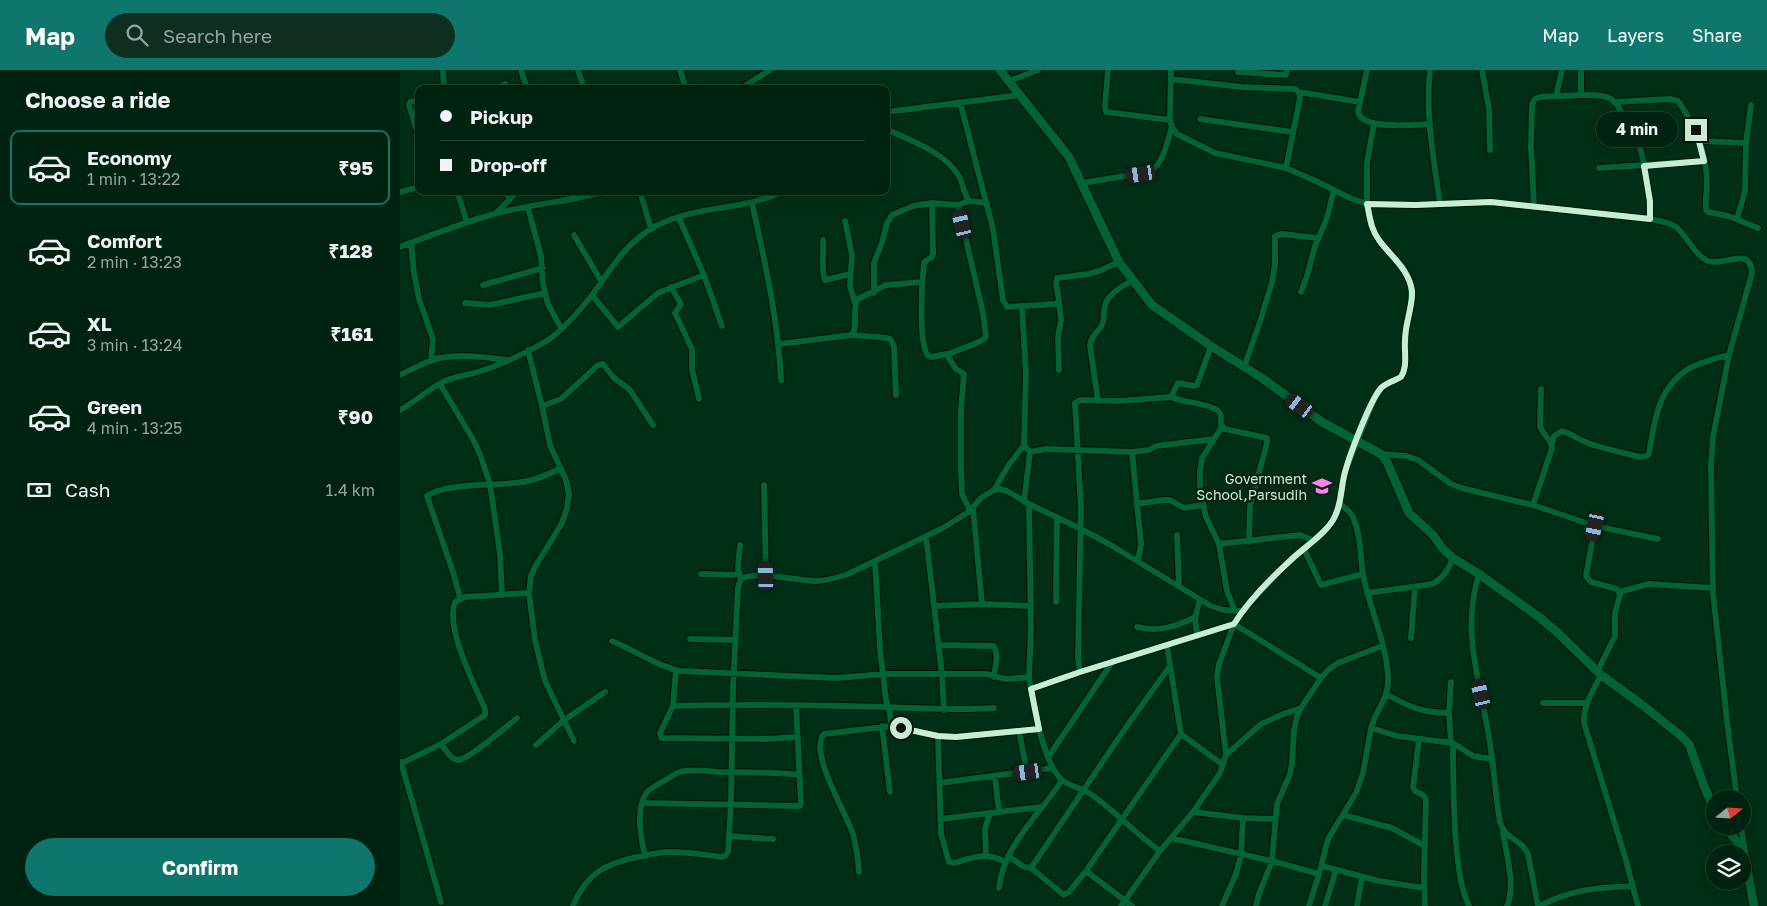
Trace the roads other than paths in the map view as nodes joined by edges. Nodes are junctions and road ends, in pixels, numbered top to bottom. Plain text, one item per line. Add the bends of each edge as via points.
1 (443, 70) edge
2 (521, 70) edge
3 (578, 70) edge
4 (680, 70) edge
5 (753, 70) edge
6 (770, 70) edge
7 (1000, 70) edge
8 (1038, 70) edge
9 (1108, 70) edge
10 (1171, 70) edge
11 (1238, 70) edge
12 (1287, 70) edge
13 (1367, 70) edge
14 (1430, 70) edge
15 (1482, 70) edge
16 (1562, 70) edge
17 (1581, 70) edge
18 (756, 78) junction
19 (1171, 79) junction
20 (1009, 80) junction
21 (444, 85) edge
22 (526, 85) edge
23 (583, 85) edge
24 (685, 85) edge
25 (746, 85) edge
26 (1299, 92) junction
27 (1021, 95) junction
28 (1581, 95) junction
29 (1556, 96) junction
30 (415, 101) edge
31 (960, 102) junction
32 (1360, 102) junction
33 (1614, 102) junction
34 (1751, 105) dead end
35 (890, 111) edge
36 (1200, 119) dead end
37 (1374, 123) junction
38 (1171, 124) junction
39 (1430, 124) junction
40 (415, 125) edge
41 (890, 131) edge
42 (1292, 132) junction
43 (1700, 141) junction
44 (1746, 143) junction
45 (1490, 150) dead end
46 (1704, 161) junction
47 (1644, 166) junction
48 (1286, 168) junction
49 (1599, 168) dead end
50 (1082, 183) junction
51 (415, 188) edge
52 (1334, 190) junction
53 (400, 192) edge
54 (458, 195) edge
55 (507, 195) edge
56 (514, 195) edge
57 (588, 195) edge
58 (641, 195) edge
59 (773, 195) edge
60 (510, 199) junction
61 (969, 202) junction
62 (752, 203) junction
63 (932, 203) junction
64 (987, 204) junction
65 (1367, 204) junction
66 (1440, 204) junction
67 (958, 205) junction
68 (1534, 206) junction
69 (528, 208) junction
70 (495, 214) junction
71 (679, 218) junction
72 (1650, 219) junction
73 (1736, 219) junction
74 (845, 221) dead end
75 (467, 222) junction
76 (1758, 228) dead end
77 (651, 229) junction
78 (574, 236) dead end
79 (1318, 238) junction
80 (823, 240) dead end
81 (411, 243) junction
82 (400, 247) edge
83 (1119, 262) junction
84 (543, 268) junction
85 (850, 274) junction
86 (704, 275) junction
87 (1133, 280) junction
88 (601, 281) junction
89 (922, 282) junction
90 (483, 284) dead end
91 (671, 287) junction
92 (1301, 292) dead end
93 (545, 293) junction
94 (874, 293) junction
95 (592, 295) junction
96 (1058, 302) junction
97 (465, 303) dead end
98 (855, 303) junction
99 (1022, 306) junction
100 (722, 326) dead end
101 (561, 328) junction
102 (852, 335) junction
103 (779, 344) junction
104 (1211, 346) junction
105 (528, 350) junction
106 (948, 355) junction
107 (1729, 355) junction
108 (508, 360) junction
109 (431, 361) junction
110 (1244, 367) junction
111 (1059, 370) dead end
112 (400, 376) edge
113 (781, 380) dead end
114 (440, 384) junction
115 (1541, 389) dead end
116 (896, 395) dead end
117 (1171, 397) junction
118 (699, 399) dead end
119 (1098, 401) junction
120 (542, 406) junction
121 (400, 410) edge
122 (653, 425) dead end
123 (1222, 427) junction
124 (1214, 439) junction
125 (1356, 440) junction
126 (1552, 444) junction
127 (1024, 445) junction
128 (1078, 451) junction
129 (1030, 452) junction
130 (1132, 452) junction
131 (1381, 454) junction
132 (561, 468) junction
133 (490, 484) junction
134 (764, 485) dead end
135 (994, 490) junction
136 (1026, 503) junction
137 (1136, 504) junction
138 (1340, 504) junction
139 (1202, 505) junction
140 (1533, 505) junction
141 (971, 509) junction
142 (1057, 517) junction
143 (1595, 526) junction
144 (1081, 529) junction
145 (1177, 535) dead end
146 (926, 536) junction
147 (1658, 539) dead end
148 (1313, 540) junction
149 (1248, 542) junction
150 (1219, 544) junction
151 (740, 545) dead end
152 (1304, 549) junction
153 (1453, 558) junction
154 (875, 561) junction
155 (1138, 561) junction
156 (701, 574) dead end
157 (1363, 574) junction
158 (1479, 574) junction
159 (740, 576) junction
160 (766, 576) junction
161 (1179, 586) junction
162 (1415, 587) junction
163 (1713, 588) junction
164 (1619, 592) junction
165 (528, 593) junction
166 (1367, 593) junction
167 (502, 595) junction
168 (460, 598) junction
169 (1200, 600) junction
170 (1056, 602) dead end
171 (982, 604) junction
172 (935, 606) junction
173 (1030, 606) junction
174 (1239, 611) junction
175 (1195, 617) junction
176 (1234, 624) junction
177 (1137, 627) dead end
178 (1197, 636) junction
179 (1411, 638) dead end
180 (690, 639) dead end
181 (736, 640) junction
182 (612, 641) dead end
183 (939, 645) junction
184 (1166, 646) junction
185 (1382, 646) junction
186 (1113, 661) junction
187 (1170, 666) junction
188 (676, 670) junction
189 (1080, 672) junction
190 (1599, 673) junction
191 (734, 674) junction
192 (883, 674) junction
193 (942, 675) junction
194 (994, 677) junction
195 (1029, 677) junction
196 (1321, 678) junction
197 (1451, 682) dead end
198 (1031, 689) junction
199 (605, 692) dead end
200 (1386, 694) junction
201 (1543, 703) dead end
202 (1586, 703) junction
203 (733, 705) junction
204 (673, 706) junction
205 (796, 707) junction
206 (887, 707) junction
207 (994, 708) dead end
208 (1302, 708) junction
209 (944, 710) junction
210 (1449, 713) junction
211 (517, 718) dead end
212 (563, 721) junction
213 (882, 726) junction
214 (891, 726) junction
215 (1371, 728) junction
216 (1039, 729) junction
217 (1018, 731) junction
218 (1181, 734) junction
219 (938, 736) junction
220 (798, 737) junction
221 (732, 738) junction
222 (1419, 740) junction
223 (574, 741) dead end
224 (1452, 743) junction
225 (441, 744) junction
226 (536, 745) dead end
227 (1226, 755) junction
228 (1049, 756) junction
229 (1492, 759) junction
230 (401, 763) edge
231 (1223, 765) junction
232 (1053, 768) junction
233 (732, 772) junction
234 (1028, 772) junction
235 (800, 775) junction
236 (995, 777) junction
237 (1062, 780) junction
238 (940, 783) junction
239 (1084, 790) junction
240 (1736, 790) edge
241 (1706, 791) edge
242 (890, 792) dead end
243 (643, 803) junction
244 (731, 804) junction
245 (1041, 807) junction
246 (999, 812) junction
247 (1193, 812) junction
248 (990, 813) junction
249 (1343, 815) junction
250 (1243, 818) junction
251 (940, 819) junction
252 (1275, 819) junction
253 (1122, 820) junction
254 (1502, 830) junction
255 (729, 836) junction
256 (1171, 838) junction
257 (773, 839) dead end
258 (1425, 846) junction
259 (1160, 851) junction
260 (986, 855) junction
261 (1241, 855) junction
262 (645, 856) junction
263 (1006, 859) junction
264 (1272, 861) junction
265 (1322, 866) junction
266 (1031, 868) junction
267 (1336, 870) junction
268 (1086, 871) junction
269 (859, 872) dead end
270 (1318, 874) junction
271 (1362, 877) junction
272 (1633, 886) junction
273 (999, 888) dead end
274 (1424, 888) junction
275 (1751, 888) edge
276 (441, 902) dead end
277 (1123, 903) edge
278 (573, 906) edge
279 (1132, 906) edge
280 (1222, 906) edge
281 (1256, 906) edge
282 (1309, 906) edge
283 (1325, 906) edge
284 (1357, 906) edge
285 (1425, 906) edge
286 (1469, 906) edge
287 (1506, 906) edge
288 (1538, 906) edge
289 (1638, 906) edge
290 (1754, 906) edge

1 - 21 street
2 - 22 street
3 - 23 street
4 - 24 street
5 - 18 street
6 - 18 street
7 - 20 main road
8 - 20 street
9 - 38 street via 1106,112
10 - 19 street
11 - 12 street via 1286,75
13 - 32 street
14 - 39 street
15 - 45 street via 1489,109
16 - 29 street
17 - 28 street
18 - 25 street
19 - 26 street via 1295,89
19 - 38 street
20 - 27 main road
26 - 32 street
26 - 42 street
27 - 31 street
27 - 50 main road via 1069,157
28 - 29 street
28 - 33 street via 1598,95
29 - 68 street via 1540,97 1532,104
30 - 40 street via 409,105
31 - 35 street
31 - 64 street
32 - 37 street via 1359,116
33 - 43 street via 1674,99 1693,124
33 - 47 street via 1635,135
34 - 44 street
36 - 42 street
37 - 39 street
37 - 65 street via 1367,163
38 - 48 street via 1177,134 1215,153
38 - 50 street via 1160,161 1150,172
39 - 66 street
41 - 61 street via 921,144 952,166
42 - 48 street
43 - 44 street
43 - 46 street
44 - 73 street via 1744,190
46 - 47 street
46 - 73 street via 1706,210
47 - 49 street
47 - 72 street
48 - 52 street
50 - 83 main road
51 - 53 street
52 - 65 street
52 - 79 street
54 - 75 street
55 - 60 street
56 - 60 street
57 - 69 street
58 - 77 street
59 - 62 street
60 - 70 street
61 - 64 street
61 - 67 street
62 - 71 street
62 - 103 street via 768,271
63 - 67 street
63 - 89 street via 932,257 924,262
63 - 94 street via 900,211 887,222 874,263
64 - 99 street via 1005,305
65 - 66 street
65 - 125 street via 1375,233 1410,282 1412,300 1406,326 1403,374 1379,390
66 - 68 street via 1491,202
67 - 106 street via 986,337 982,342
68 - 72 street
69 - 70 street
69 - 84 street
70 - 75 street
71 - 77 street
71 - 86 street
72 - 107 street via 1676,228 1709,262 1743,259 1752,266
73 - 76 street
74 - 85 street via 852,254
75 - 81 street
77 - 88 street via 629,245
78 - 88 street
79 - 92 street
79 - 110 street via 1275,236 1272,282
80 - 85 street via 825,280
81 - 82 street
81 - 109 street via 418,299 433,339
83 - 87 main road
83 - 96 street via 1088,274 1057,278
84 - 90 street
84 - 93 street
85 - 98 street
86 - 91 street
86 - 100 street
87 - 104 main road via 1152,305
87 - 119 street via 1105,302 1103,323 1091,340
88 - 95 street
89 - 94 street via 886,285
89 - 106 street via 926,353 932,357
91 - 95 street via 646,302 618,327
91 - 118 street via 681,304 675,313 692,349 692,370
93 - 97 street via 490,305
93 - 101 street
94 - 98 street
95 - 101 street
96 - 99 street via 1054,305
96 - 111 street via 1061,320
98 - 102 street via 855,330
99 - 127 street via 1026,374
101 - 105 street
102 - 103 street
102 - 116 street via 883,337 892,341
103 - 113 street
104 - 110 main road
104 - 117 street via 1197,385 1178,383
105 - 108 street
105 - 120 street
106 - 141 street via 965,379 961,410 962,494
107 - 126 street via 1677,377 1659,404 1646,456 1583,442 1562,431 1554,436
107 - 163 street via 1713,438
108 - 109 street via 455,357
108 - 114 street
109 - 112 street
110 - 125 main road via 1322,422
114 - 121 street
114 - 133 street via 482,457
115 - 126 street via 1540,426
117 - 119 street
117 - 123 street via 1218,410
119 - 128 street via 1080,400 1075,403
120 - 122 street via 561,399 603,364 630,390
120 - 132 street via 550,445
123 - 124 street
123 - 149 street via 1267,440 1250,506
124 - 130 street
124 - 139 street via 1202,458
125 - 131 main road
125 - 138 street via 1345,472
126 - 140 street
127 - 129 street
127 - 135 street
128 - 129 street via 1046,449
128 - 130 street
128 - 144 street
129 - 136 street
130 - 137 street
131 - 140 street via 1407,456 1427,465 1451,484 1465,489
131 - 153 main road via 1409,512
132 - 133 street via 542,478
132 - 165 street via 569,494 567,508 562,523 535,567
133 - 167 street
133 - 168 street via 449,489 428,494 426,498
134 - 160 street
135 - 136 street via 1007,491
135 - 141 street
136 - 142 street
136 - 173 street
137 - 139 street via 1170,500 1184,508
137 - 155 street via 1141,544
138 - 148 street via 1328,527
138 - 157 street via 1353,516
139 - 150 street
140 - 143 street
141 - 146 street via 958,520
141 - 171 street
142 - 144 street
142 - 170 street
143 - 147 street
143 - 164 street via 1586,576 1591,582
144 - 155 street
144 - 189 street
145 - 161 street
146 - 154 street
146 - 172 street
148 - 149 street via 1300,535
148 - 152 street
149 - 150 street
150 - 174 street via 1227,591
151 - 159 street
152 - 157 street via 1321,585
152 - 174 street
153 - 158 main road
153 - 162 street via 1442,579
154 - 160 street via 832,579
154 - 192 street
155 - 161 street
156 - 159 street
157 - 166 street
158 - 190 main road via 1545,622
158 - 229 street via 1471,609 1471,635
159 - 160 street
159 - 181 street
161 - 169 street
162 - 166 street
162 - 179 street
163 - 164 street via 1649,584
163 - 240 street
164 - 190 street via 1615,636
165 - 167 street
165 - 212 street via 539,663
166 - 185 street
167 - 168 street
168 - 225 street via 455,602 452,616 455,630 486,712 482,718
169 - 174 street via 1211,606
169 - 175 street
171 - 172 street
171 - 173 street
172 - 183 street
173 - 195 street
174 - 176 street
175 - 177 street via 1170,628
175 - 178 street
176 - 178 street
176 - 196 street
176 - 227 street via 1217,677
178 - 184 street
180 - 181 street
181 - 191 street
182 - 188 street
183 - 193 street
183 - 194 street via 994,646 997,656
184 - 186 street
184 - 187 street
185 - 196 street via 1338,664
185 - 200 street via 1388,673
186 - 189 street
186 - 228 street
187 - 218 street
187 - 239 street
188 - 191 street
188 - 204 street
189 - 198 street
190 - 202 street
190 - 241 main road via 1689,744
191 - 192 street via 837,678
191 - 203 street
192 - 193 street
192 - 206 street
193 - 194 street via 986,674
193 - 209 street
194 - 195 street via 1006,680
195 - 198 street
196 - 208 street
197 - 210 street
198 - 216 street
199 - 212 street
200 - 210 street via 1419,710
200 - 215 street
201 - 202 street
202 - 272 street via 1586,729
203 - 204 street
203 - 205 street
203 - 221 street
204 - 221 street via 660,733 661,738
205 - 206 street
205 - 220 street
206 - 209 street
206 - 214 street
207 - 209 street
208 - 227 street via 1261,724
208 - 252 street via 1294,730 1291,769
210 - 224 street
211 - 225 street via 459,760
212 - 223 street
212 - 226 street
213 - 214 street
213 - 242 street
213 - 269 street via 828,733 821,741 824,769 848,819 857,850
214 - 219 street
215 - 222 street
215 - 249 street via 1363,773
216 - 217 street
216 - 228 street
217 - 219 street
217 - 234 street
218 - 231 street
218 - 253 street
219 - 238 street
220 - 221 street
220 - 235 street
221 - 233 street
222 - 224 street
222 - 258 street via 1413,787 1426,799
224 - 229 street via 1473,756
224 - 286 street via 1455,833 1463,893
225 - 230 street
227 - 231 street
228 - 232 street
229 - 254 street
230 - 276 street
231 - 247 street
232 - 234 street
232 - 237 street
233 - 235 street
233 - 243 street via 676,773 651,788
233 - 244 street
234 - 236 street
235 - 244 street via 800,806
236 - 238 street
236 - 246 street
237 - 239 street
237 - 245 street
238 - 251 street
239 - 253 street
239 - 266 street
243 - 244 street
243 - 262 street via 640,821
244 - 255 street
245 - 246 street
245 - 263 street
246 - 248 street
247 - 250 street
247 - 256 street
248 - 251 street
248 - 260 street via 984,829
249 - 258 street via 1392,828
249 - 265 street via 1328,838
250 - 252 street
250 - 261 street
251 - 260 street via 942,841 950,863
252 - 264 street
253 - 259 street
253 - 268 street
254 - 287 street via 1510,880
254 - 288 street via 1524,846 1528,854
255 - 257 street
255 - 262 street via 728,852 722,857 667,852
256 - 259 street
256 - 261 street
258 - 274 street
259 - 277 street
260 - 263 street
261 - 264 street
261 - 280 street
262 - 278 street via 602,868 585,884
263 - 266 street
263 - 273 street
264 - 270 street
264 - 281 street
265 - 267 street
265 - 270 street
266 - 268 street via 1064,895
267 - 271 street
267 - 283 street
268 - 277 street
270 - 282 street
271 - 274 street
271 - 284 street
272 - 288 street via 1577,891
272 - 289 street
274 - 285 street
275 - 290 main road
277 - 279 street

